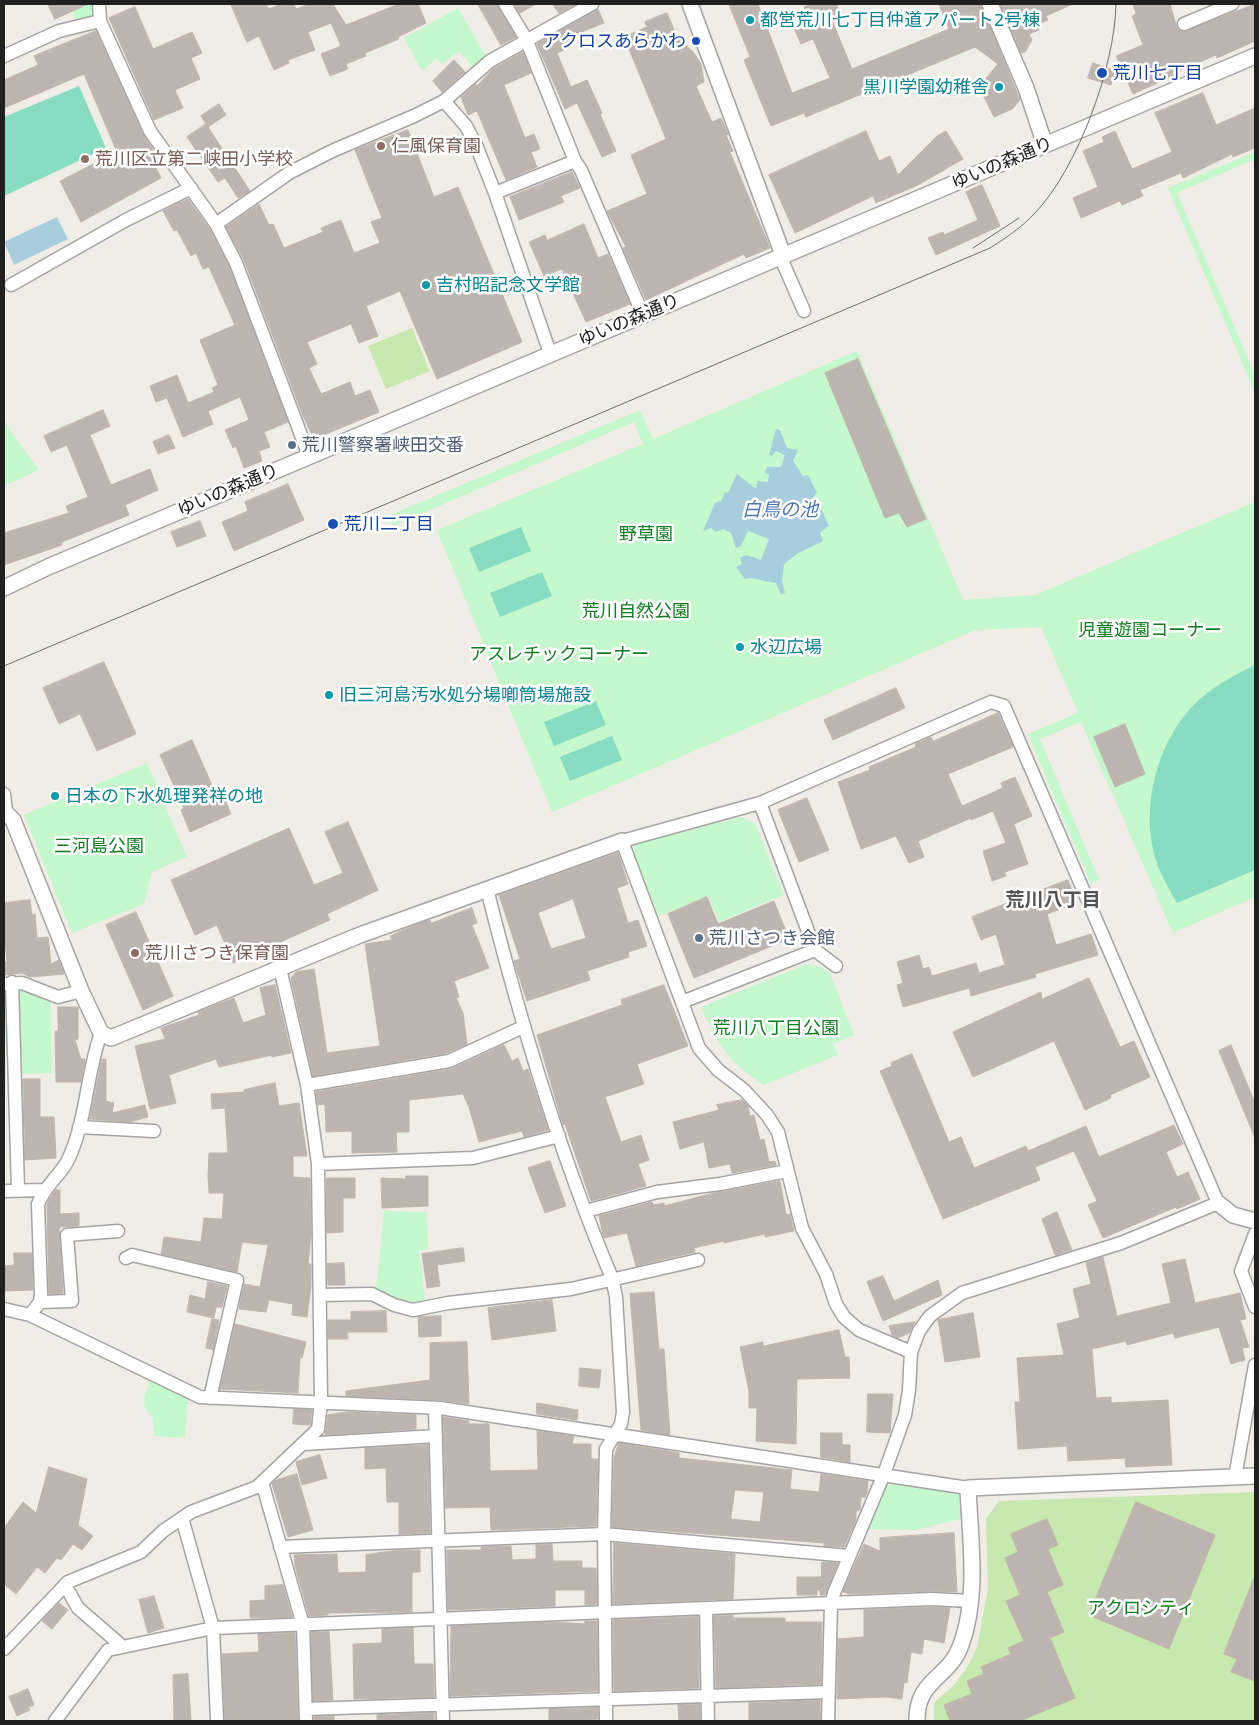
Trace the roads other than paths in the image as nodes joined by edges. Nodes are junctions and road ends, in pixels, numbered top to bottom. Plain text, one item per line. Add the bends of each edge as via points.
1 (99, 4) edge
2 (505, 4) edge
3 (592, 4) edge
4 (690, 4) edge
5 (990, 4) edge
6 (1232, 4) edge
7 (100, 21) junction
8 (1184, 24) dead end
9 (526, 39) junction
10 (4, 56) edge
11 (1255, 56) edge
12 (444, 101) junction
13 (1045, 145) junction
14 (575, 162) junction
15 (191, 188) junction
16 (494, 193) junction
17 (216, 224) junction
18 (781, 255) junction
19 (11, 285) dead end
20 (804, 311) dead end
21 (643, 315) junction
22 (550, 353) junction
23 (309, 456) junction
24 (4, 588) edge
25 (4, 794) edge
26 (760, 803) junction
27 (5, 811) edge
28 (622, 841) junction
29 (487, 889) junction
30 (815, 950) junction
31 (836, 966) dead end
32 (280, 968) junction
33 (8, 983) edge
34 (81, 991) junction
35 (682, 1002) junction
36 (523, 1027) junction
37 (101, 1033) junction
38 (307, 1085) junction
39 (79, 1127) junction
40 (154, 1131) dead end
41 (558, 1136) junction
42 (318, 1164) junction
43 (787, 1171) junction
44 (18, 1190) junction
45 (43, 1190) junction
46 (4, 1191) edge
47 (1218, 1203) junction
48 (586, 1211) junction
49 (1255, 1222) edge
50 (118, 1231) dead end
51 (1255, 1234) edge
52 (126, 1258) dead end
53 (698, 1260) dead end
54 (612, 1278) junction
55 (320, 1295) junction
56 (40, 1302) junction
57 (1255, 1308) edge
58 (4, 1310) edge
59 (30, 1315) junction
60 (911, 1352) junction
61 (1255, 1365) edge
62 (210, 1398) junction
63 (322, 1402) junction
64 (435, 1408) junction
65 (614, 1434) junction
66 (436, 1436) junction
67 (304, 1444) junction
68 (884, 1474) junction
69 (1255, 1476) edge
70 (1235, 1477) junction
71 (262, 1482) junction
72 (968, 1488) junction
73 (182, 1518) junction
74 (604, 1534) junction
75 (438, 1541) junction
76 (280, 1547) junction
77 (849, 1556) junction
78 (65, 1585) junction
79 (970, 1601) junction
80 (831, 1604) junction
81 (706, 1610) junction
82 (605, 1614) junction
83 (440, 1620) junction
84 (303, 1626) junction
85 (213, 1628) junction
86 (122, 1646) junction
87 (4, 1649) edge
88 (829, 1692) junction
89 (707, 1696) junction
90 (606, 1699) junction
91 (443, 1705) junction
92 (306, 1715) edge
93 (55, 1721) edge
94 (217, 1721) edge
95 (443, 1721) edge
96 (606, 1721) edge
97 (708, 1721) edge
98 (828, 1721) edge
99 (916, 1721) edge

1 - 7 street
2 - 9 street
3 - 9 street
4 - 18 street
5 - 13 street via 1026,88
6 - 8 street
7 - 10 street via 59,31
7 - 15 street via 150,131
9 - 12 street via 490,61
9 - 14 street
11 - 13 street, ゆいの森通り
12 - 16 street via 466,126 476,144
12 - 17 street via 289,173
13 - 18 street, ゆいの森通り
14 - 16 street
14 - 21 street
15 - 17 street
15 - 19 street via 126,220
16 - 22 street
17 - 23 street via 236,263
18 - 20 street
18 - 21 street, ゆいの森通り
21 - 22 street, ゆいの森通り
22 - 23 street, ゆいの森通り
23 - 24 street, ゆいの森通り
25 - 27 street
26 - 28 street
26 - 30 street
26 - 47 street via 992,702 1004,706
27 - 34 street via 13,820
28 - 29 street
28 - 35 street
29 - 32 street
29 - 36 street
30 - 31 street
30 - 35 street
32 - 37 street via 121,1035 111,1038
32 - 38 street
33 - 34 street via 22,983 58,997
33 - 44 street
34 - 37 street
35 - 43 street via 699,1048 718,1070 767,1114 778,1132
36 - 38 street via 449,1062
36 - 41 street
37 - 39 street
38 - 42 street
39 - 40 street
39 - 45 street via 68,1161
41 - 42 street via 472,1158
41 - 48 street
42 - 55 street
43 - 48 street via 657,1192
43 - 60 street via 802,1228 844,1317 859,1330
44 - 45 street
44 - 46 street
45 - 56 street via 38,1204
47 - 49 street via 1233,1215
47 - 60 street via 1121,1243 962,1293 930,1316
48 - 54 street
50 - 56 street via 68,1235 72,1301
51 - 57 street via 1241,1271
52 - 62 street via 132,1255 237,1280
53 - 54 street
54 - 55 street via 572,1289 413,1310 372,1294
54 - 65 street via 617,1306 623,1412 621,1424
55 - 63 street
56 - 59 street
58 - 59 street
59 - 62 street via 165,1381 200,1397
60 - 68 street via 905,1415
61 - 70 street
62 - 63 street
63 - 64 street
63 - 67 street via 318,1429
64 - 65 street
64 - 66 street
65 - 68 street
65 - 74 street via 606,1449
66 - 67 street
66 - 75 street
67 - 71 street
68 - 72 street
68 - 77 street
69 - 70 street
70 - 72 street
71 - 73 street via 257,1487
71 - 76 street
72 - 79 street
73 - 78 street via 163,1530 140,1552
73 - 85 street
74 - 75 street
74 - 77 street
74 - 82 street
75 - 76 street
75 - 83 street
76 - 84 street
77 - 80 street
78 - 86 street via 78,1608
78 - 87 street
79 - 80 street via 932,1599
79 - 99 street via 958,1653 921,1695
80 - 81 street
80 - 88 street
81 - 82 street
81 - 89 street
82 - 83 street
82 - 90 street
83 - 84 street
83 - 91 street
84 - 85 street
84 - 92 street
85 - 86 street
85 - 94 street
86 - 93 street via 108,1650
88 - 89 street
88 - 98 street
89 - 90 street
89 - 97 street
90 - 91 street
90 - 96 street
91 - 92 street
91 - 95 street

